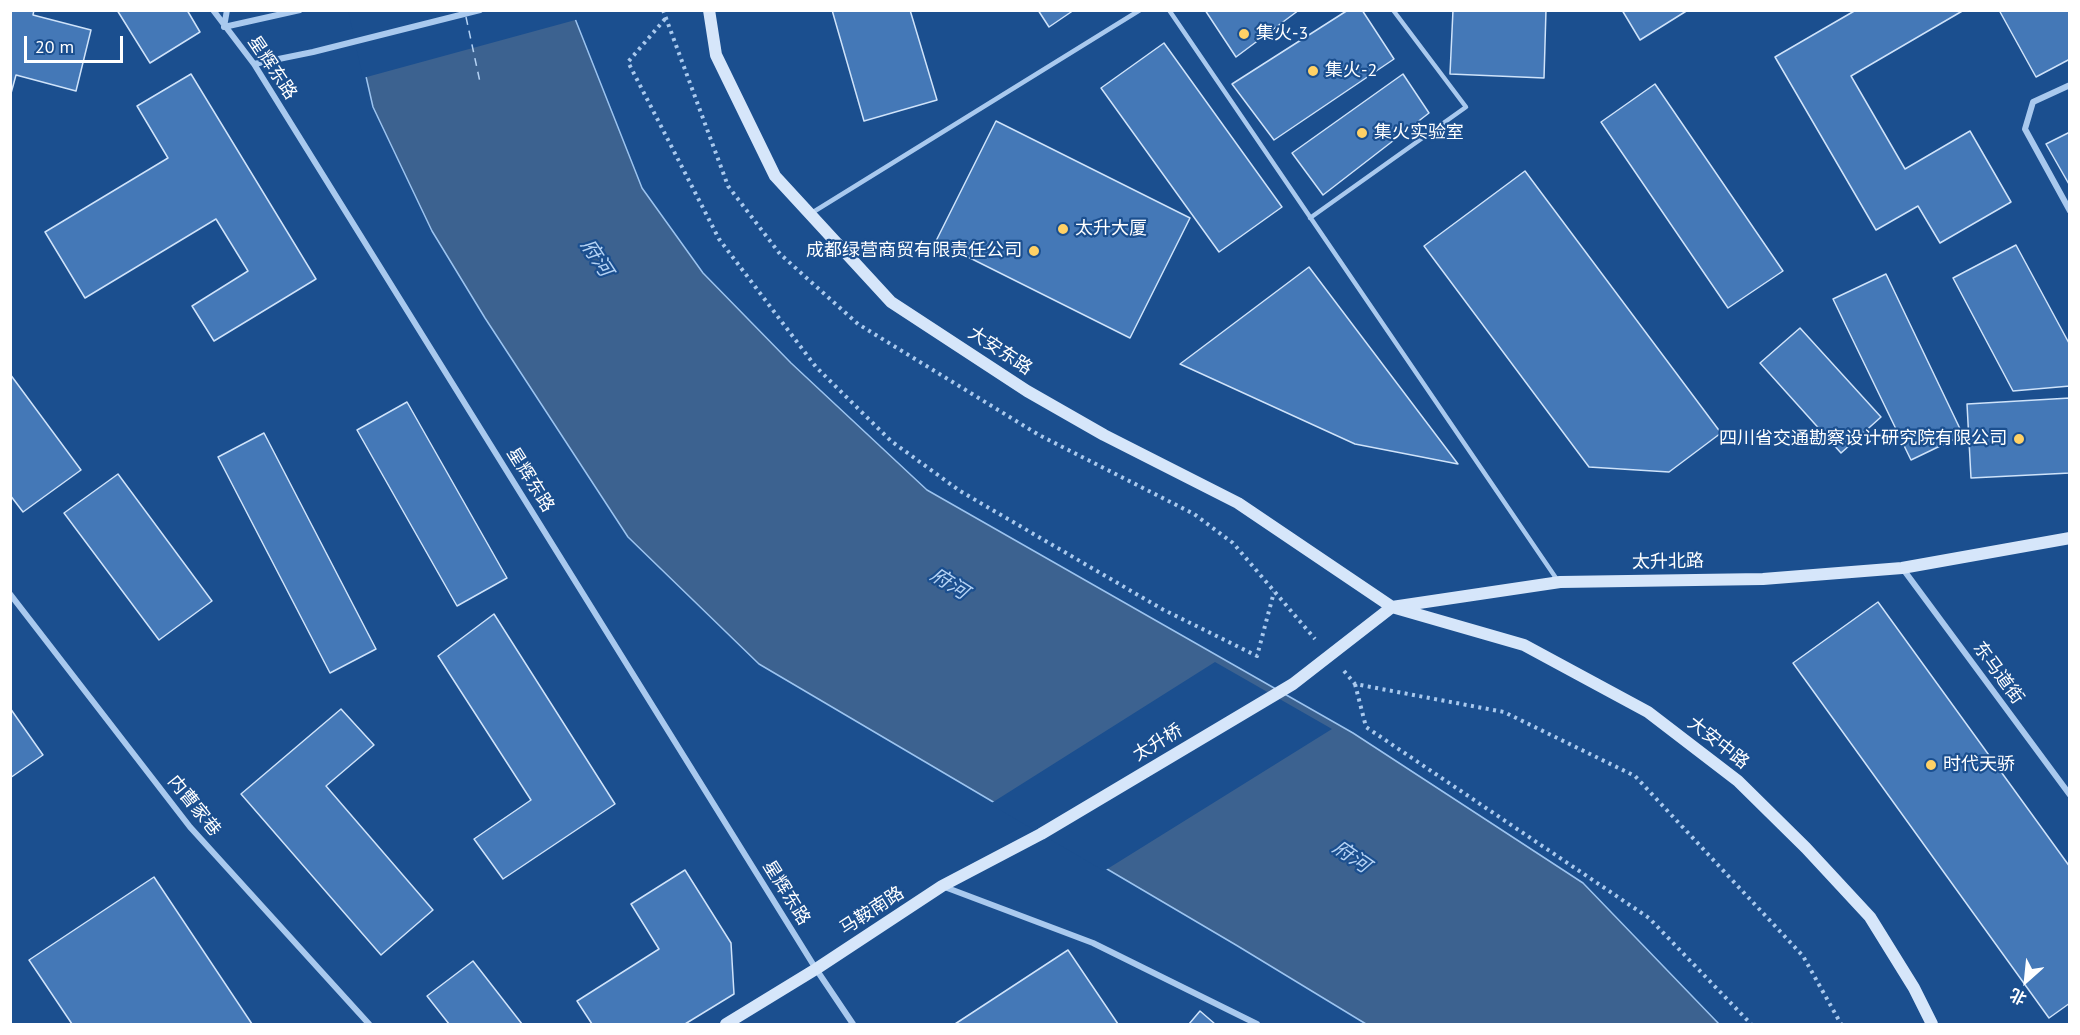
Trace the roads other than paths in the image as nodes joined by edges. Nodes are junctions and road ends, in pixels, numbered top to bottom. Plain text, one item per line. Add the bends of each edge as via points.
1 (213, 10) edge
2 (227, 10) edge
3 (300, 10) edge
4 (480, 10) edge
5 (709, 10) edge
6 (1140, 10) edge
7 (1169, 10) edge
8 (1392, 10) edge
9 (224, 27) junction
10 (254, 64) junction
11 (2070, 85) edge
12 (2070, 211) edge
13 (810, 214) junction
14 (1310, 218) junction
15 (2070, 538) edge
16 (1902, 568) junction
17 (1560, 582) junction
18 (10, 594) edge
19 (1392, 607) junction
20 (1293, 684) joint
21 (2070, 795) edge
22 (1041, 834) joint
23 (942, 886) junction
24 (816, 969) junction
25 (369, 1024) edge
26 (726, 1024) edge
27 (853, 1024) edge
28 (1257, 1024) edge
29 (1932, 1024) edge

1 - 9 street, 星辉东路
2 - 9 street
3 - 9 street
4 - 10 street
5 - 13 street, 大安东路 via 716,55 775,176
6 - 13 lane
7 - 14 lane
8 - 14 lane via 1466,107
9 - 10 street, 星辉东路
10 - 24 street, 星辉东路
11 - 12 street via 2033,102 2025,129
13 - 19 street, 大安东路 via 891,302 1027,391 1238,503
14 - 17 lane
15 - 16 street, 太升北路
16 - 17 street, 太升北路 via 1763,579
16 - 21 street, 东马道街
17 - 19 street, 太升北路
18 - 25 street, 内曹家巷 via 190,827
19 - 20 street, 太升北路
19 - 29 street, 大安中路 via 1524,645 1648,712 1738,781 1870,917
20 - 22 street, 太升桥
22 - 23 street, 马鞍南路
23 - 24 street, 马鞍南路
23 - 28 street via 1093,943
24 - 26 street, 马鞍南路
24 - 27 street, 星辉东路

